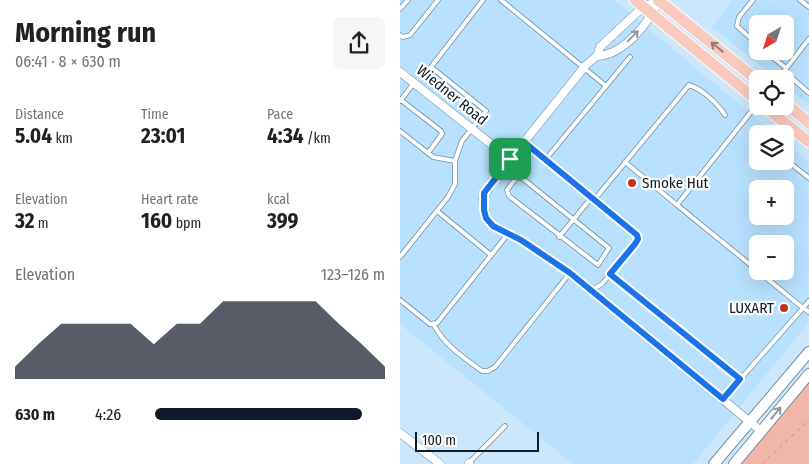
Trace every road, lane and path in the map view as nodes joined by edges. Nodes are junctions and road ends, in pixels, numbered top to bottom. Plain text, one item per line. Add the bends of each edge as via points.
1 (408, 0) edge
2 (438, 0) edge
3 (483, 0) edge
4 (501, 0) edge
5 (658, 0) edge
6 (753, 0) edge
7 (800, 0) edge
8 (639, 3) edge
9 (809, 7) edge
10 (400, 9) edge
11 (653, 15) junction
12 (400, 35) edge
13 (749, 37) edge
14 (809, 39) edge
15 (597, 56) junction
16 (630, 56) dead end
17 (775, 60) edge
18 (584, 68) junction
19 (785, 70) joint
20 (400, 72) edge
21 (749, 74) edge
22 (794, 79) edge
23 (414, 82) junction
24 (606, 86) junction
25 (809, 93) edge
26 (749, 95) edge
27 (401, 100) edge
28 (794, 110) edge
29 (749, 113) edge
30 (725, 115) dead end
31 (775, 115) edge
32 (809, 123) edge
33 (471, 128) junction
34 (400, 131) edge
35 (524, 142) junction
36 (809, 142) edge
37 (428, 153) junction
38 (510, 159) junction
39 (546, 159) junction
40 (455, 161) junction
41 (625, 162) junction
42 (794, 166) edge
43 (809, 178) edge
44 (593, 198) junction
45 (677, 205) junction
46 (437, 211) junction
47 (574, 219) junction
48 (508, 234) junction
49 (559, 237) junction
50 (491, 255) junction
51 (400, 256) edge
52 (749, 264) edge
53 (570, 273) junction
54 (610, 274) junction
55 (769, 280) edge
56 (592, 291) junction
57 (400, 300) edge
58 (809, 301) edge
59 (803, 308) junction
60 (809, 312) edge
61 (434, 324) junction
62 (809, 352) edge
63 (809, 374) edge
64 (740, 379) junction
65 (723, 399) junction
66 (809, 420) edge
67 (750, 421) junction
68 (505, 426) dead end
69 (761, 431) junction
70 (400, 433) edge
71 (440, 464) edge
72 (469, 464) edge
73 (714, 464) edge
74 (734, 464) edge
75 (762, 464) edge

1 - 10 lane
2 - 12 lane via 410,35 403,38
3 - 33 lane via 431,67 486,111
4 - 18 lane
5 - 8 street
5 - 11 street
21 -> 5 main road
6 - 13 lane via 739,17 737,26
7 - 9 lane
8 - 11 main road
8 - 15 street via 600,46
15 -> 11 street via 607,56 619,48
11 - 26 main road
14 - 19 lane
15 - 18 street
16 - 24 lane
17 - 19 lane
18 - 24 lane
18 - 35 street
20 - 23 street, Wiedner Road
22 - 25 lane
23 - 27 lane
23 - 33 street, Wiedner Road
24 - 39 lane
27 - 37 lane via 441,131 440,138
28 - 32 main road
29 - 45 lane
30 - 41 lane via 711,99 689,85
31 - 36 main road
33 - 38 street, Wiedner Road
33 - 40 lane
34 - 37 lane
35 - 38 street
35 - 39 lane
37 - 40 lane
38 - 48 street via 483,199 486,218
39 - 44 lane
40 - 46 lane via 454,184
41 - 44 lane
41 - 45 lane
42 - 43 lane
44 - 47 lane
44 - 54 lane via 638,239
45 - 52 lane
46 - 50 lane
46 - 51 lane
47 - 49 lane
47 - 49 lane via 609,248 598,265
47 - 49 lane via 522,178 516,178 507,190 509,196
48 - 50 lane
48 - 53 street
50 - 61 lane
53 - 56 street
53 - 61 lane via 495,367 488,371 449,345 438,334
54 - 56 lane
54 - 64 lane
55 - 59 lane
56 - 65 street
57 - 61 lane
58 - 59 lane
59 - 60 lane
59 - 64 lane
62 - 67 main road
69 -> 63 main road
64 - 65 lane
65 - 67 street
66 - 75 path
67 - 69 street
67 - 73 main road
68 - 72 lane
69 - 74 main road
70 - 71 street

